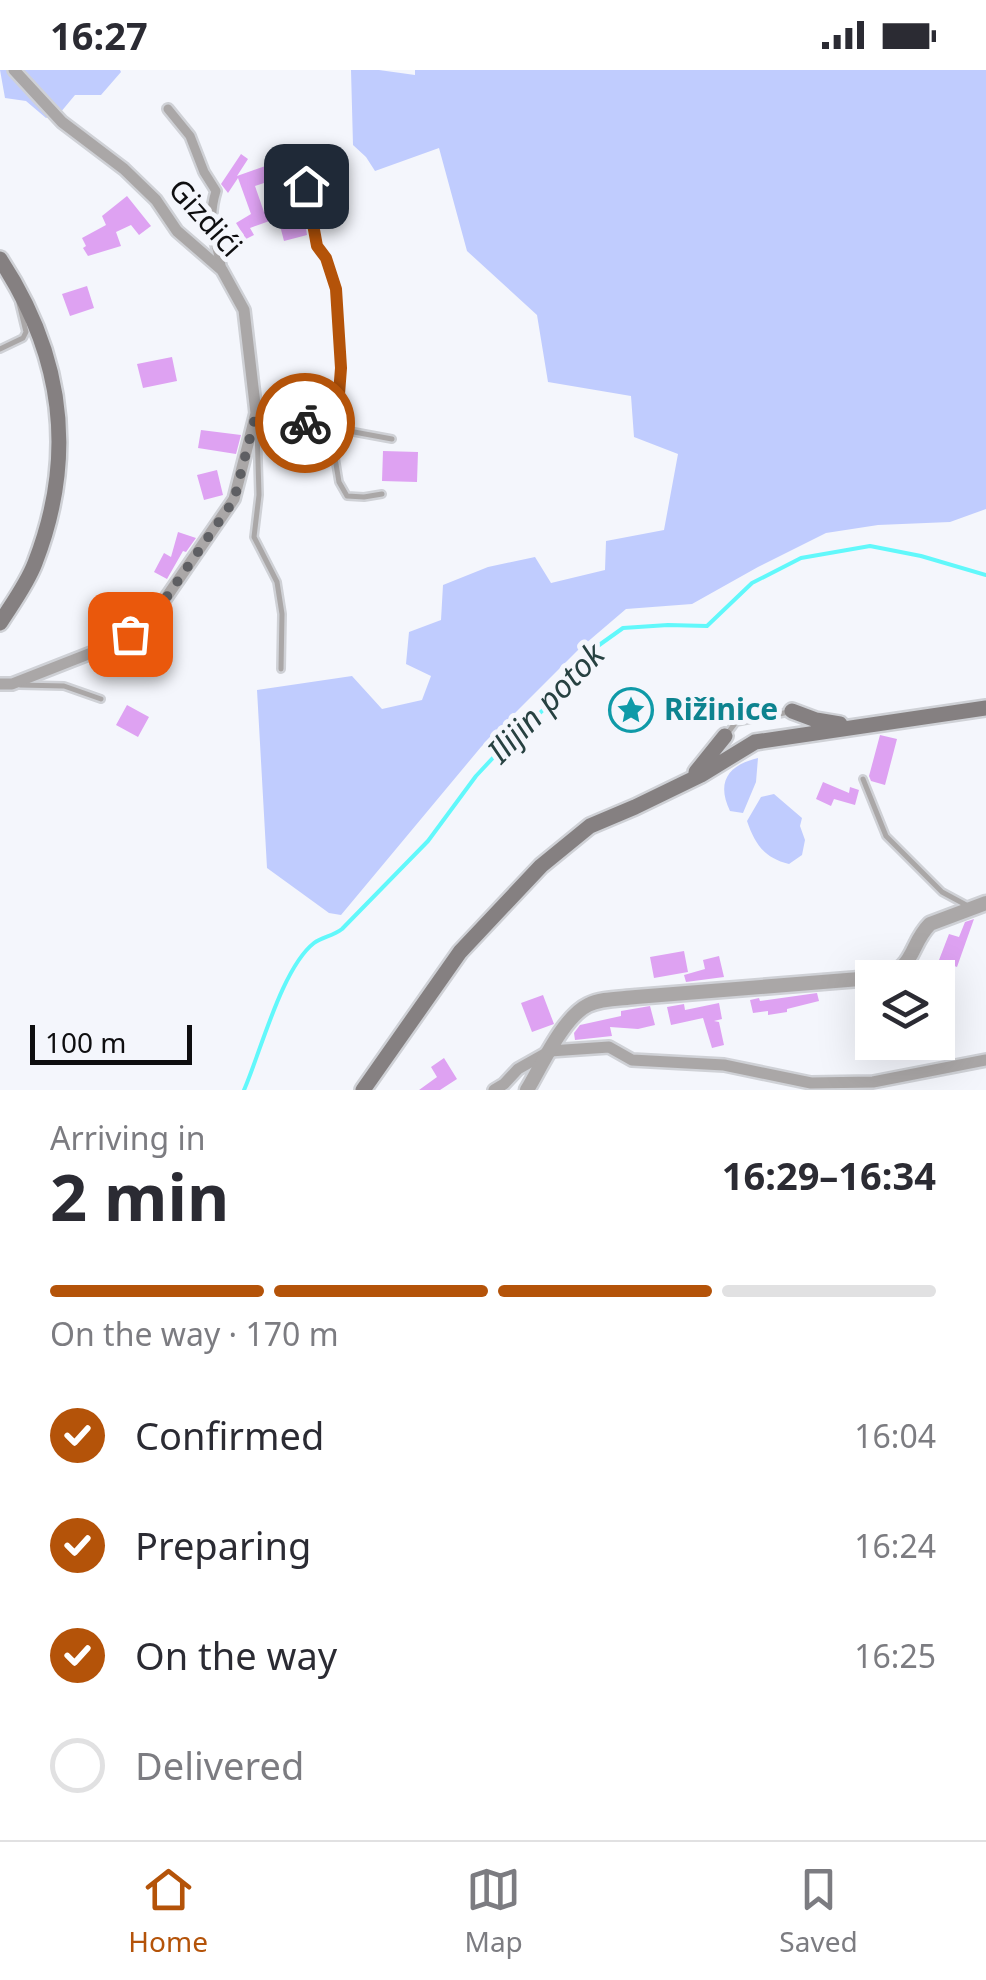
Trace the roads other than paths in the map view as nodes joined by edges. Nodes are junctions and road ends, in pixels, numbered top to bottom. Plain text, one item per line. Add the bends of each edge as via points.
1 (14, 70) edge
2 (168, 108) dead end
3 (306, 186) dead end
4 (0, 259) edge
5 (222, 270) junction
6 (20, 290) junction
7 (0, 350) edge
8 (256, 414) junction
9 (330, 428) junction
10 (392, 440) dead end
11 (382, 494) dead end
12 (0, 623) edge
13 (281, 669) dead end
14 (6, 684) edge
15 (102, 699) dead end
16 (986, 708) edge
17 (792, 711) joint
18 (854, 727) junction
19 (725, 736) joint
20 (863, 779) dead end
21 (690, 780) junction
22 (978, 906) edge
23 (908, 960) edge
24 (855, 980) edge
25 (550, 1052) junction
26 (986, 1060) edge
27 (363, 1090) edge
28 (494, 1090) edge
29 (527, 1090) edge

1 - 5 street, Gizdići
2 - 5 street via 190,136 216,191 210,226
3 - 9 lane via 317,246 336,289 341,368
4 - 6 main road
5 - 8 street, Gizdići via 244,310
6 - 7 lane via 26,332
6 - 12 main road via 55,387 58,482 34,566
8 - 9 lane
8 - 13 lane via 254,537 277,582
8 - 14 street, Gizdići via 234,500 150,621 109,646
9 - 10 lane
9 - 11 lane via 347,496
14 - 15 lane via 64,686
16 - 18 main road
17 - 18 main road
17 - 19 lane via 736,722
18 - 21 main road via 756,742
19 - 21 main road
20 - 22 lane via 886,836 942,892
21 - 27 main road via 590,826 542,866 460,952
22 - 23 street via 930,924
24 - 25 street via 602,1001 574,1016
25 - 26 street via 609,1047 632,1060 724,1065 811,1083 873,1082
25 - 28 street
25 - 29 street

